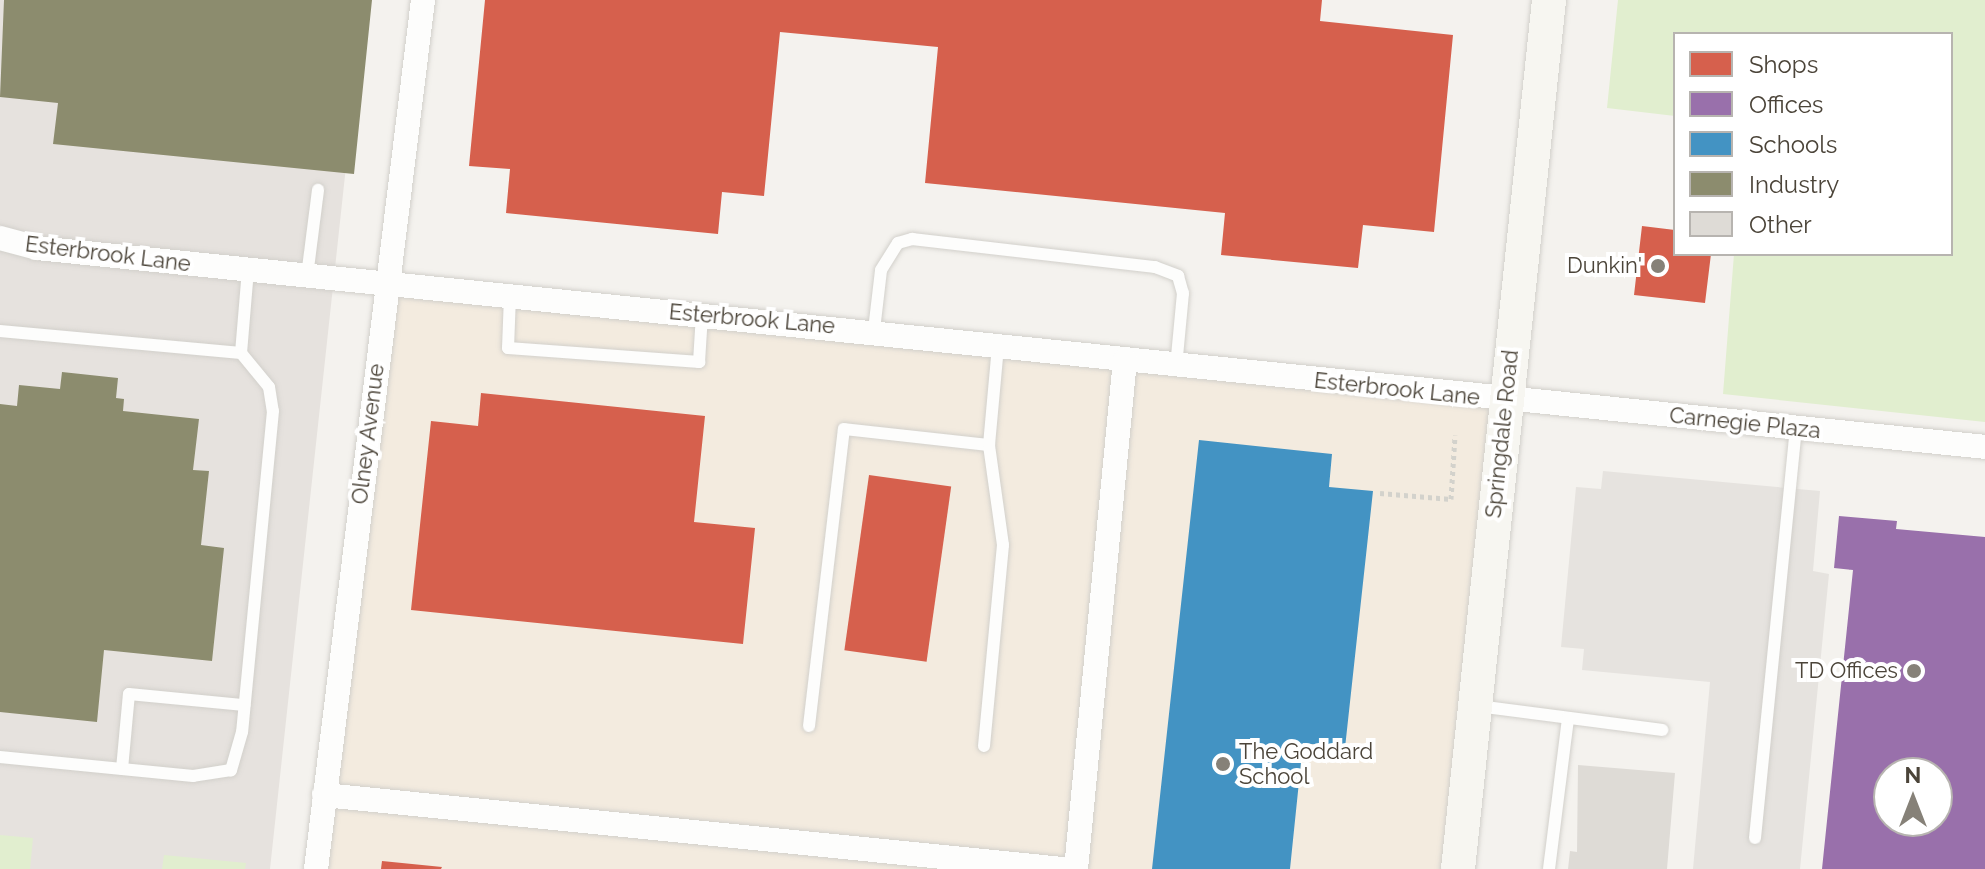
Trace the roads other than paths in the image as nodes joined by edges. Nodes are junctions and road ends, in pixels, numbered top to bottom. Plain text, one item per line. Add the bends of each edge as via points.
1 (423, 0) edge
2 (1549, 0) edge
3 (318, 190) dead end
4 (0, 238) edge
5 (248, 270) junction
6 (307, 276) junction
7 (387, 284) junction
8 (510, 296) junction
9 (702, 314) junction
10 (874, 330) junction
11 (0, 331) edge
12 (998, 347) junction
13 (241, 353) junction
14 (1125, 360) junction
15 (1176, 367) junction
16 (1505, 399) junction
17 (1796, 428) junction
18 (989, 445) junction
19 (1985, 447) edge
20 (244, 705) junction
21 (1475, 706) junction
22 (1568, 718) junction
23 (809, 726) dead end
24 (1662, 730) dead end
25 (984, 746) dead end
26 (0, 757) edge
27 (122, 769) junction
28 (324, 795) junction
29 (1755, 838) dead end
30 (316, 869) edge
31 (1063, 869) edge
32 (1076, 869) edge
33 (1458, 869) edge
34 (1549, 869) edge

1 - 7 street, Olney Avenue
2 - 16 main road, Springdale Road
3 - 6 lane
4 - 5 street, Esterbrook Lane via 37,248
5 - 6 street, Esterbrook Lane
5 - 13 lane
6 - 7 street, Esterbrook Lane
7 - 8 street, Esterbrook Lane
7 - 28 street, Olney Avenue
8 - 9 street, Esterbrook Lane
8 - 9 lane via 508,348 699,362
9 - 10 street, Esterbrook Lane
10 - 12 street, Esterbrook Lane
10 - 15 lane via 881,270 898,243 912,239 1155,267 1178,276 1183,293
11 - 13 lane
12 - 14 street, Esterbrook Lane
12 - 18 lane
13 - 20 lane via 269,387 273,411
14 - 15 street, Esterbrook Lane
14 - 32 street
15 - 16 street, Esterbrook Lane
16 - 17 street, Carnegie Plaza
16 - 21 main road, Springdale Road
17 - 19 street, Carnegie Plaza
17 - 29 lane
18 - 23 lane via 844,429
18 - 25 lane via 1003,545
20 - 27 lane via 239,753 231,770 193,776
20 - 27 lane via 129,694
21 - 22 lane
21 - 33 main road, Springdale Road
22 - 24 lane
22 - 34 lane
26 - 27 lane
28 - 30 street, Olney Avenue
28 - 31 street

